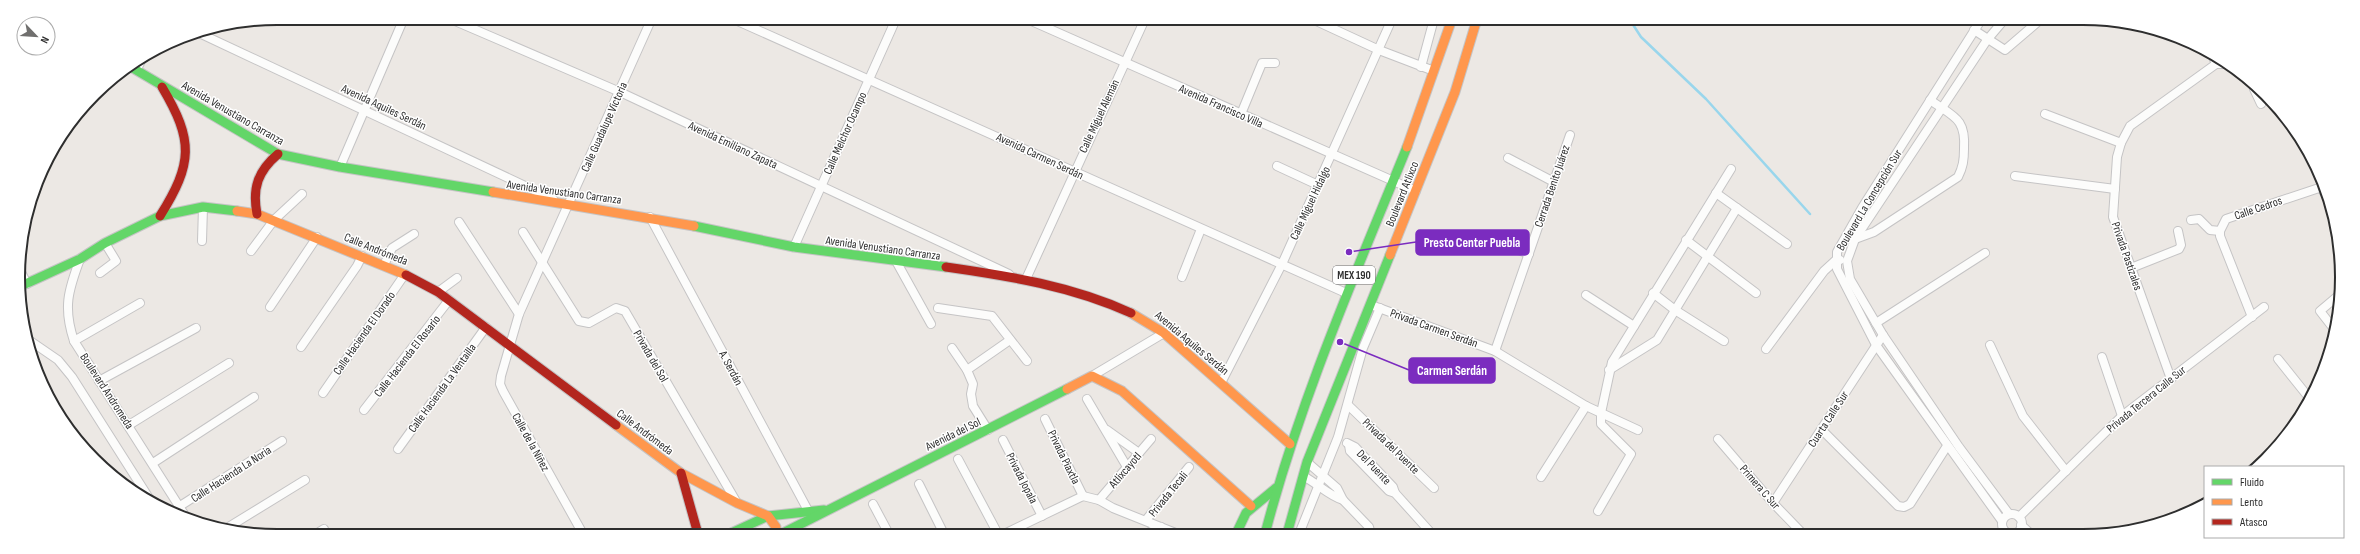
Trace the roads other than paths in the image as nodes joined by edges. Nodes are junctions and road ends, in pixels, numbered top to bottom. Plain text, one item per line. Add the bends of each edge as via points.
1 (401, 25) edge
2 (464, 25) edge
3 (649, 25) edge
4 (747, 25) edge
5 (893, 25) edge
6 (1041, 25) edge
7 (1142, 25) edge
8 (1325, 25) edge
9 (1389, 25) edge
10 (1432, 25) edge
11 (1450, 25) edge
12 (1476, 25) edge
13 (1978, 25) edge
14 (2000, 25) edge
15 (2034, 25) edge
16 (1974, 30) junction
17 (204, 36) edge
18 (1987, 40) junction
19 (1379, 50) junction
20 (1124, 62) junction
21 (1275, 64) dead end
22 (2216, 64) edge
23 (138, 66) edge
24 (1422, 67) junction
25 (1434, 71) junction
26 (869, 78) junction
27 (162, 85) junction
28 (620, 92) junction
29 (2256, 95) edge
30 (1930, 100) junction
31 (2261, 104) dead end
32 (1943, 109) junction
33 (365, 111) junction
34 (1241, 114) junction
35 (2044, 114) dead end
36 (1570, 135) dead end
37 (2121, 143) junction
38 (278, 154) junction
39 (1332, 155) junction
40 (1508, 158) dead end
41 (1277, 166) dead end
42 (340, 168) junction
43 (1731, 169) dead end
44 (1073, 172) junction
45 (2015, 176) dead end
46 (1392, 182) junction
47 (1554, 182) junction
48 (821, 185) junction
49 (1318, 185) junction
50 (2319, 188) edge
51 (2115, 189) junction
52 (1416, 191) junction
53 (1716, 193) junction
54 (302, 194) dead end
55 (560, 202) junction
56 (570, 203) junction
57 (203, 207) junction
58 (1737, 208) junction
59 (257, 214) junction
60 (160, 216) junction
61 (650, 217) junction
62 (274, 220) junction
63 (2191, 220) dead end
64 (459, 222) dead end
65 (1201, 229) junction
66 (2178, 231) dead end
67 (2220, 231) junction
68 (523, 232) dead end
69 (414, 234) dead end
70 (317, 237) junction
71 (1485, 237) dead end
72 (1855, 239) junction
73 (1686, 240) junction
74 (202, 241) dead end
75 (105, 243) junction
76 (1787, 244) dead end
77 (794, 247) junction
78 (251, 251) dead end
79 (1985, 253) dead end
80 (1529, 254) junction
81 (1708, 255) junction
82 (362, 256) junction
83 (80, 259) junction
84 (1836, 260) junction
85 (1847, 260) junction
86 (896, 261) junction
87 (384, 264) junction
88 (542, 264) junction
89 (1282, 264) junction
90 (2131, 268) junction
91 (100, 273) dead end
92 (405, 274) junction
93 (1016, 277) junction
94 (1182, 277) dead end
95 (457, 278) dead end
96 (1026, 279) junction
97 (25, 284) edge
98 (438, 292) junction
99 (1653, 293) junction
100 (1756, 293) dead end
101 (1346, 294) junction
102 (1586, 295) dead end
103 (449, 300) junction
104 (2334, 300) edge
105 (140, 303) dead end
106 (270, 307) dead end
107 (1375, 307) junction
108 (2264, 307) dead end
109 (938, 308) dead end
110 (1675, 310) junction
111 (518, 314) junction
112 (2252, 316) junction
113 (1365, 320) junction
114 (931, 324) dead end
115 (1876, 324) junction
116 (2330, 324) edge
117 (1634, 326) junction
118 (486, 327) junction
119 (196, 328) dead end
120 (1372, 328) junction
121 (1164, 333) junction
122 (1883, 335) junction
123 (1010, 340) junction
124 (74, 341) junction
125 (1724, 341) dead end
126 (34, 344) edge
127 (508, 345) junction
128 (1876, 345) junction
129 (1990, 345) dead end
130 (301, 347) dead end
131 (952, 348) dead end
132 (1766, 349) dead end
133 (1495, 351) junction
134 (2102, 357) dead end
135 (2278, 359) dead end
136 (1027, 361) dead end
137 (229, 363) dead end
138 (967, 370) junction
139 (1609, 370) junction
140 (1092, 376) junction
141 (2171, 379) junction
142 (99, 381) junction
143 (1221, 383) junction
144 (323, 393) dead end
145 (2306, 394) edge
146 (254, 397) dead end
147 (1087, 399) dead end
148 (1348, 405) junction
149 (1586, 406) junction
150 (364, 410) dead end
151 (1601, 413) junction
152 (2122, 416) junction
153 (1045, 419) dead end
154 (129, 425) junction
155 (1105, 428) junction
156 (988, 430) junction
157 (1638, 430) dead end
158 (1822, 430) junction
159 (1338, 437) junction
160 (1718, 439) dead end
161 (282, 440) dead end
162 (1003, 440) dead end
163 (1151, 440) dead end
164 (1290, 444) junction
165 (398, 449) dead end
166 (1952, 449) junction
167 (1139, 453) junction
168 (958, 459) dead end
169 (1307, 462) junction
170 (153, 463) junction
171 (1127, 467) junction
172 (1189, 467) dead end
173 (2066, 471) junction
174 (681, 473) junction
175 (1322, 475) junction
176 (1303, 476) junction
177 (1541, 477) dead end
178 (305, 480) dead end
179 (1318, 483) junction
180 (919, 484) dead end
181 (1276, 488) junction
182 (1434, 488) dead end
183 (145, 491) edge
184 (1083, 496) junction
185 (1099, 500) junction
186 (1343, 500) junction
187 (737, 503) junction
188 (1773, 503) junction
189 (873, 504) dead end
190 (1251, 506) junction
191 (182, 510) edge
192 (1598, 511) dead end
193 (2009, 514) junction
194 (810, 515) junction
195 (768, 516) junction
196 (1042, 516) junction
197 (2019, 517) junction
198 (1146, 520) junction
199 (2002, 520) junction
200 (232, 525) edge
201 (2021, 525) junction
202 (1161, 527) junction
203 (580, 529) edge
204 (697, 529) edge
205 (740, 529) edge
206 (776, 529) edge
207 (797, 529) edge
208 (886, 529) edge
209 (942, 529) edge
210 (995, 529) edge
211 (1015, 529) edge
212 (1156, 529) edge
213 (1165, 529) edge
214 (1238, 529) edge
215 (1266, 529) edge
216 (1288, 529) edge
217 (1301, 529) edge
218 (1370, 529) edge
219 (1427, 529) edge
220 (1798, 529) edge
221 (2005, 529) edge
222 (2019, 529) edge
223 (2025, 529) edge

1 - 33 street
2 - 28 street, Avenida Emiliano Zapata
3 - 28 street, Calle Guadalupe Victoria
4 - 26 street, Avenida Carmen Serdán
5 - 26 street, Calle Melchor Ocampo
6 - 20 street, Avenida Francisco Villa
7 - 20 street, Calle Miguel Alemán
8 - 19 street
9 - 19 street, Calle Miguel Hidalgo
10 - 24 street
11 - 25 main road, Boulevard Atlixco / MEX 190
12 - 52 main road, Boulevard Atlixco / MEX 190 via 1456,92
13 - 16 street, Boulevard La Concepción Sur
14 - 18 street, Boulevard La Concepción Sur
15 - 18 street via 2005,50
16 - 18 street
16 - 30 street, Boulevard La Concepción Sur
17 - 33 street, Avenida Aquiles Serdán
18 - 32 street, Boulevard La Concepción Sur
19 - 24 street
19 - 39 street, Calle Miguel Hidalgo
20 - 34 street, Avenida Francisco Villa
20 - 44 street, Calle Miguel Alemán
21 - 34 street via 1262,63
22 - 37 street, Privada Pastizales via 2130,126
23 - 27 main road, Avenida Venustiano Carranza
24 - 25 street
25 - 46 main road, Boulevard Atlixco / MEX 190
26 - 44 street, Avenida Carmen Serdán
26 - 48 street, Calle Melchor Ocampo
27 - 38 main road, Avenida Venustiano Carranza
27 - 60 main road via 185,129 187,153 175,195
28 - 48 street, Avenida Emiliano Zapata
28 - 56 street, Calle Guadalupe Victoria
29 - 31 street
30 - 32 street
30 - 84 street, Boulevard La Concepción Sur via 1862,208 1837,252
32 - 72 street, Boulevard La Concepción Sur
32 - 72 street via 1962,123 1966,132 1963,167 1958,177 1874,232
33 - 42 street
33 - 55 street, Avenida Aquiles Serdán
34 - 39 street, Avenida Francisco Villa
35 - 37 street
36 - 47 street, Cerrada Benito Juárez
37 - 51 street, Privada Pastizales via 2117,157
38 - 42 main road, Avenida Venustiano Carranza
38 - 59 main road via 267,162 254,187 253,201
39 - 46 street, Avenida Francisco Villa
39 - 49 street, Calle Miguel Hidalgo
40 - 47 street
41 - 49 street
42 - 55 main road, Avenida Venustiano Carranza
43 - 53 street
44 - 65 street, Avenida Carmen Serdán
44 - 96 street, Calle Miguel Alemán
45 - 51 street
46 - 52 street, Avenida Francisco Villa
46 - 101 main road, Boulevard Atlixco / MEX 190
47 - 80 street, Cerrada Benito Juárez
48 - 77 street, Calle Melchor Ocampo
48 - 93 street, Avenida Emiliano Zapata
49 - 89 street, Calle Miguel Hidalgo
50 - 67 street, Calle Cedros via 2226,219
51 - 90 street, Privada Pastizales via 2113,217
52 - 107 main road, Boulevard Atlixco / MEX 190
53 - 58 street
53 - 73 street
54 - 62 street
55 - 56 main road, Avenida Venustiano Carranza
56 - 61 main road, Avenida Venustiano Carranza
56 - 88 street, Calle Guadalupe Victoria
57 - 59 main road, Calle Andrómeda
57 - 60 main road, Calle Andrómeda
57 - 74 street
58 - 76 street
58 - 81 street
59 - 62 main road, Calle Andrómeda
60 - 75 main road, Calle Andrómeda
61 - 77 main road, Avenida Venustiano Carranza
61 - 194 street, A. Serdán
62 - 70 main road, Calle Andrómeda
62 - 78 street
63 - 67 street via 2199,218 2210,230
64 - 111 street
65 - 89 street, Avenida Carmen Serdán
65 - 94 street
66 - 90 street via 2181,246 2179,249
67 - 112 street
68 - 88 street
69 - 87 street via 392,248
70 - 82 main road, Calle Andrómeda
70 - 106 street
71 - 80 street
72 - 85 street, Boulevard La Concepción Sur
73 - 81 street
73 - 99 street
75 - 83 main road, Calle Andrómeda
75 - 91 street via 116,261
77 - 86 main road, Avenida Venustiano Carranza
79 - 115 street
80 - 133 street, Cerrada Benito Juárez
81 - 100 street
81 - 110 street
82 - 87 main road, Calle Andrómeda
82 - 130 street
83 - 97 main road, Calle Andrómeda
83 - 124 street, Boulevard Andromeda via 69,289 67,306 68,322
84 - 85 street
84 - 128 street, Boulevard La Concepción Sur via 1837,269
84 - 132 street via 1824,271
85 - 115 street, Boulevard La Concepción Sur via 1850,279
86 - 93 main road, Avenida Venustiano Carranza
86 - 114 street
87 - 92 main road, Calle Andrómeda
88 - 111 street, Calle Guadalupe Victoria
88 - 187 street, Privada del Sol via 579,321 589,323 616,308 625,312
89 - 101 street, Avenida Carmen Serdán
89 - 143 street, Calle Miguel Hidalgo
90 - 141 street, Privada Pastizales
92 - 98 main road, Calle Andrómeda
92 - 144 street, Calle Hacienda El Dorado
93 - 96 main road, Avenida Aquiles Serdán
95 - 98 street
96 - 121 main road, Avenida Aquiles Serdán via 1115,305
98 - 103 main road, Calle Andrómeda
99 - 110 street
99 - 117 street
101 - 164 main road, Boulevard Atlixco / MEX 190
102 - 117 street
103 - 118 main road, Calle Andrómeda
103 - 150 street, Calle Hacienda El Rosario
104 - 116 street via 2320,311
105 - 124 street
107 - 113 main road, Boulevard Atlixco / MEX 190
107 - 120 street
107 - 133 street, Privada Carmen Serdán
108 - 112 street, Privada Tercera Calle Sur
109 - 123 street via 992,316
110 - 125 street
110 - 139 street via 1657,340
111 - 127 street, Calle Guadalupe Victoria
112 - 141 street, Privada Tercera Calle Sur
113 - 120 street
113 - 169 main road, Boulevard Atlixco / MEX 190
115 - 122 street, Boulevard La Concepción Sur
117 - 139 street
118 - 127 main road, Calle Andrómeda
118 - 165 street, Calle Hacienda La Ventailla
119 - 142 street
120 - 148 street via 1363,348
121 - 140 street, Avenida del Sol
121 - 143 main road, Avenida Aquiles Serdán
122 - 128 street, Cuarta Calle Sur
122 - 166 street, Boulevard La Concepción Sur
123 - 136 street
123 - 138 street
124 - 142 street, Boulevard Andromeda
126 - 183 street, Boulevard Andromeda via 58,360 72,377
127 - 174 main road, Calle Andrómeda
127 - 203 street, Calle de la Niñez via 500,384
128 - 158 street, Cuarta Calle Sur
128 - 166 street, Boulevard La Concepción Sur
129 - 173 street via 2023,416
131 - 138 street
133 - 149 street, Privada Carmen Serdán
134 - 152 street
135 - 145 street
137 - 154 street
138 - 156 street via 973,384 971,394 974,406
139 - 151 street
140 - 156 main road, Avenida del Sol
140 - 190 main road via 1122,391
141 - 152 street, Privada Tercera Calle Sur
142 - 154 street, Boulevard Andromeda
143 - 164 main road, Avenida Aquiles Serdán
146 - 170 street
147 - 155 street
148 - 159 street
148 - 182 street, Privada del Puente
149 - 151 street, Privada Carmen Serdán
149 - 177 street
151 - 157 street, Privada Carmen Serdán
151 - 192 street via 1602,426 1631,454
152 - 173 street, Privada Tercera Calle Sur
153 - 184 street, Privada Piaxtla
154 - 170 street, Boulevard Andromeda
155 - 167 street
155 - 171 street
156 - 194 main road, Avenida del Sol
158 - 166 street via 1898,506 1904,507 1910,504
158 - 188 street, Cuarta Calle Sur
159 - 175 street
159 - 219 street, Del Puente via 1354,447 1388,481 1395,493
160 - 188 street, Primera C Sur
161 - 191 street, Calle Hacienda La Noria
162 - 196 street, Privada Jopala
163 - 167 street, Atlixcayotl
164 - 181 main road, Boulevard Atlixco / MEX 190
166 - 193 street, Boulevard La Concepción Sur
166 - 199 street, Boulevard La Concepción Sur
167 - 171 street, Atlixcayotl
168 - 210 street
169 - 175 street
169 - 176 main road, Boulevard Atlixco / MEX 190
170 - 191 street, Boulevard Andromeda
171 - 185 street, Atlixcayotl
172 - 198 street, Privada Tecali
173 - 197 street, Privada Tercera Calle Sur
174 - 187 main road, Calle Andrómeda
174 - 204 main road
175 - 179 street
175 - 186 street via 1337,488
176 - 179 street
176 - 216 main road, Boulevard Atlixco / MEX 190
178 - 200 street
179 - 186 street
179 - 217 street
180 - 209 street
181 - 190 main road
181 - 215 main road, Boulevard Atlixco / MEX 190
184 - 185 street
184 - 196 street
185 - 198 street
186 - 218 street
187 - 195 main road, Calle Andrómeda
188 - 220 street, Primera C Sur
189 - 208 street
190 - 214 main road
193 - 197 street
193 - 199 street
194 - 195 main road, Avenida del Sol
194 - 207 main road, Avenida del Sol
195 - 205 main road, Avenida del Sol
195 - 206 main road
196 - 211 street
197 - 201 street
198 - 202 street
199 - 221 street
201 - 222 street
201 - 223 street
202 - 212 street
202 - 213 street

